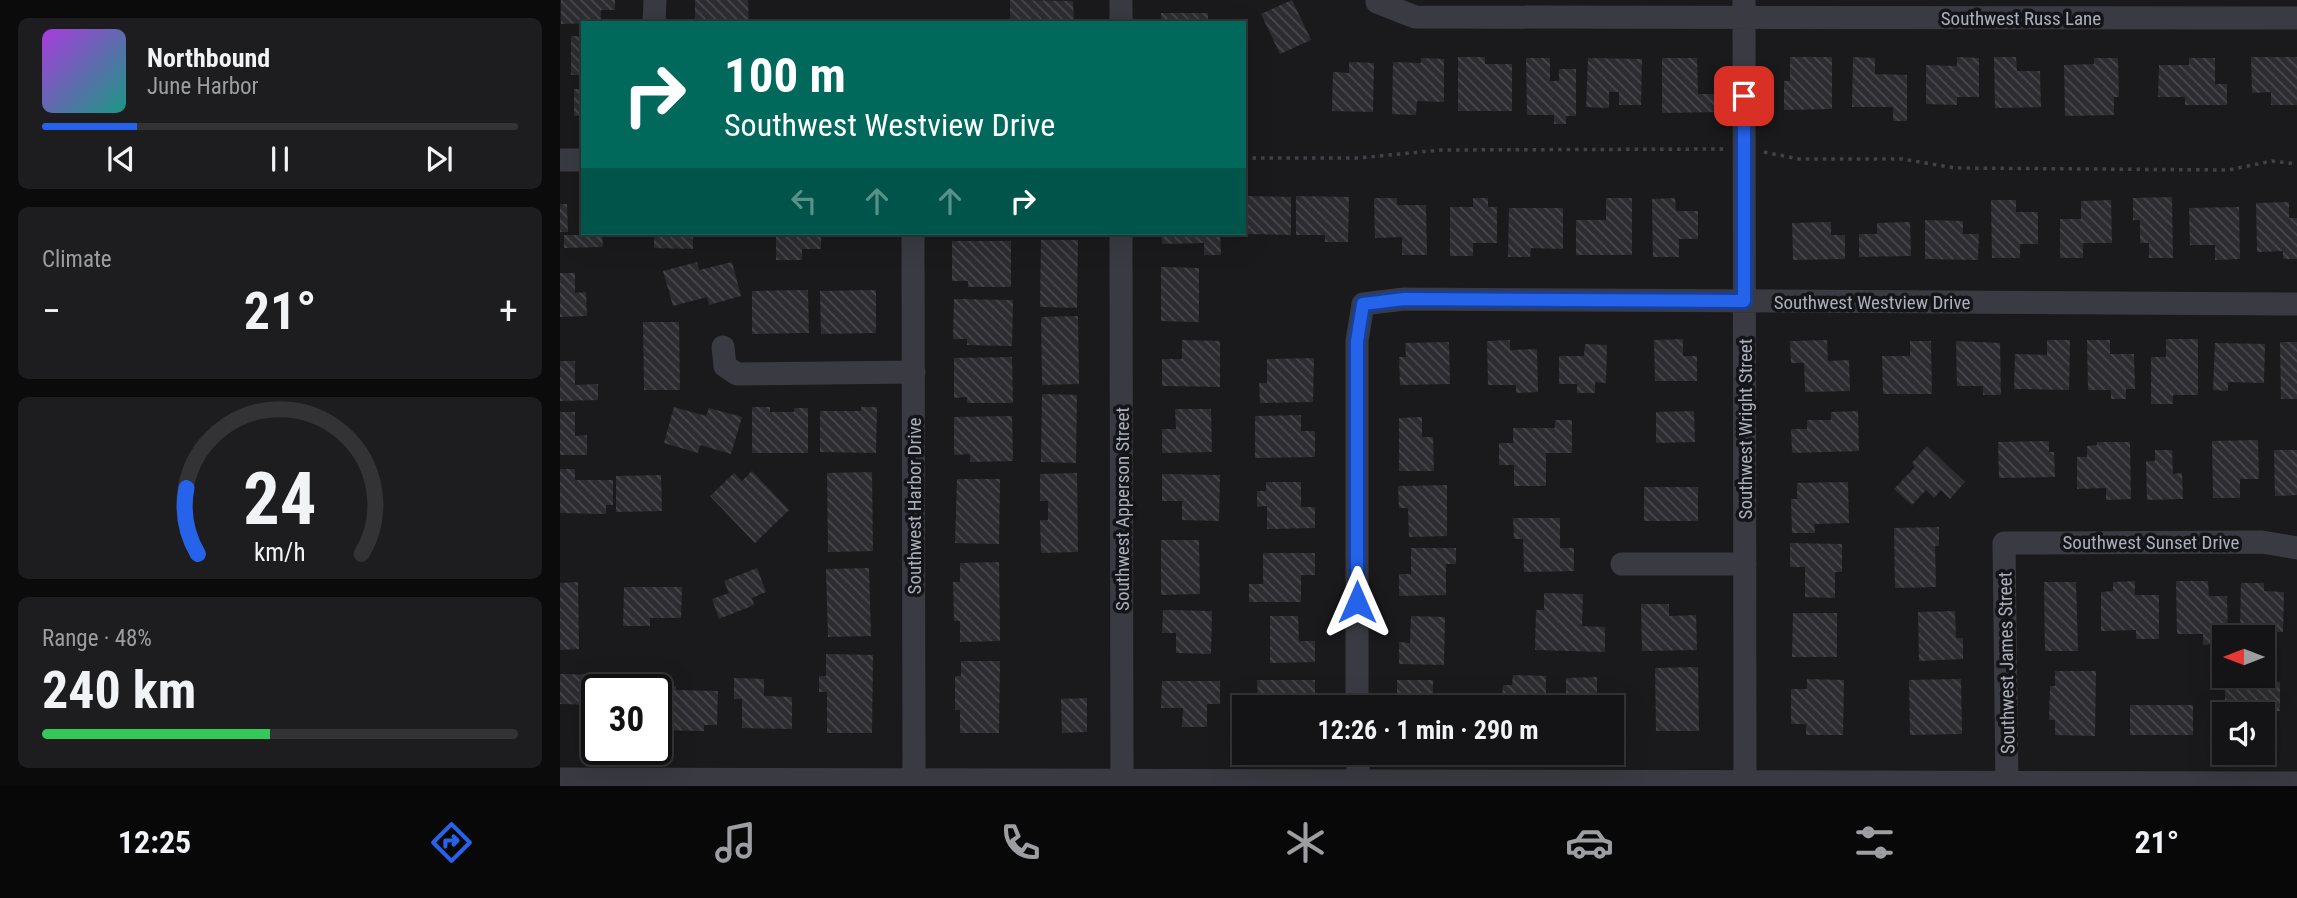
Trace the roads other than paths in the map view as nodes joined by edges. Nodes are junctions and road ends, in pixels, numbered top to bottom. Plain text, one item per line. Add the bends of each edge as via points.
1 (654, 0) edge
2 (1121, 0) edge
3 (1377, 2) dead end
4 (1744, 9) edge
5 (2185, 9) edge
6 (2297, 18) edge
7 (654, 21) edge
8 (1121, 21) edge
9 (560, 160) edge
10 (581, 160) edge
11 (914, 235) edge
12 (1121, 235) edge
13 (1744, 301) junction
14 (2297, 304) edge
15 (723, 347) dead end
16 (914, 372) junction
17 (2004, 543) joint
18 (2297, 548) edge
19 (1622, 564) dead end
20 (1745, 564) junction
21 (1357, 695) edge
22 (1358, 765) edge
23 (560, 779) edge
24 (914, 780) junction
25 (835, 783) edge
26 (1007, 783) edge
27 (1122, 783) edge
28 (2297, 783) edge
29 (1358, 784) edge
30 (1549, 784) edge
31 (1745, 784) edge
32 (2007, 784) edge

1 - 7 street
2 - 8 street
3 - 4 street, Southwest Russ Lane via 1415,17
4 - 5 street, Southwest Russ Lane
4 - 13 street, Southwest Wright Street
5 - 6 street, Southwest Russ Lane
9 - 10 street
11 - 16 street, Southwest Harbor Drive
12 - 27 street, Southwest Apperson Street
13 - 14 street, Southwest Westview Drive
13 - 20 street, Southwest Wright Street
13 - 21 street, Southwest Westview Drive via 1404,299 1363,304 1357,341
15 - 16 street via 725,366 737,374
16 - 24 street, Southwest Harbor Drive
17 - 18 street, Southwest Sunset Drive via 2262,542
17 - 32 street, Southwest James Street
19 - 20 street
20 - 31 street, Southwest Wright Street
22 - 29 street
23 - 25 street
24 - 25 street
24 - 26 street
26 - 27 street
27 - 29 street
28 - 32 street
29 - 30 street
30 - 31 street
31 - 32 street

